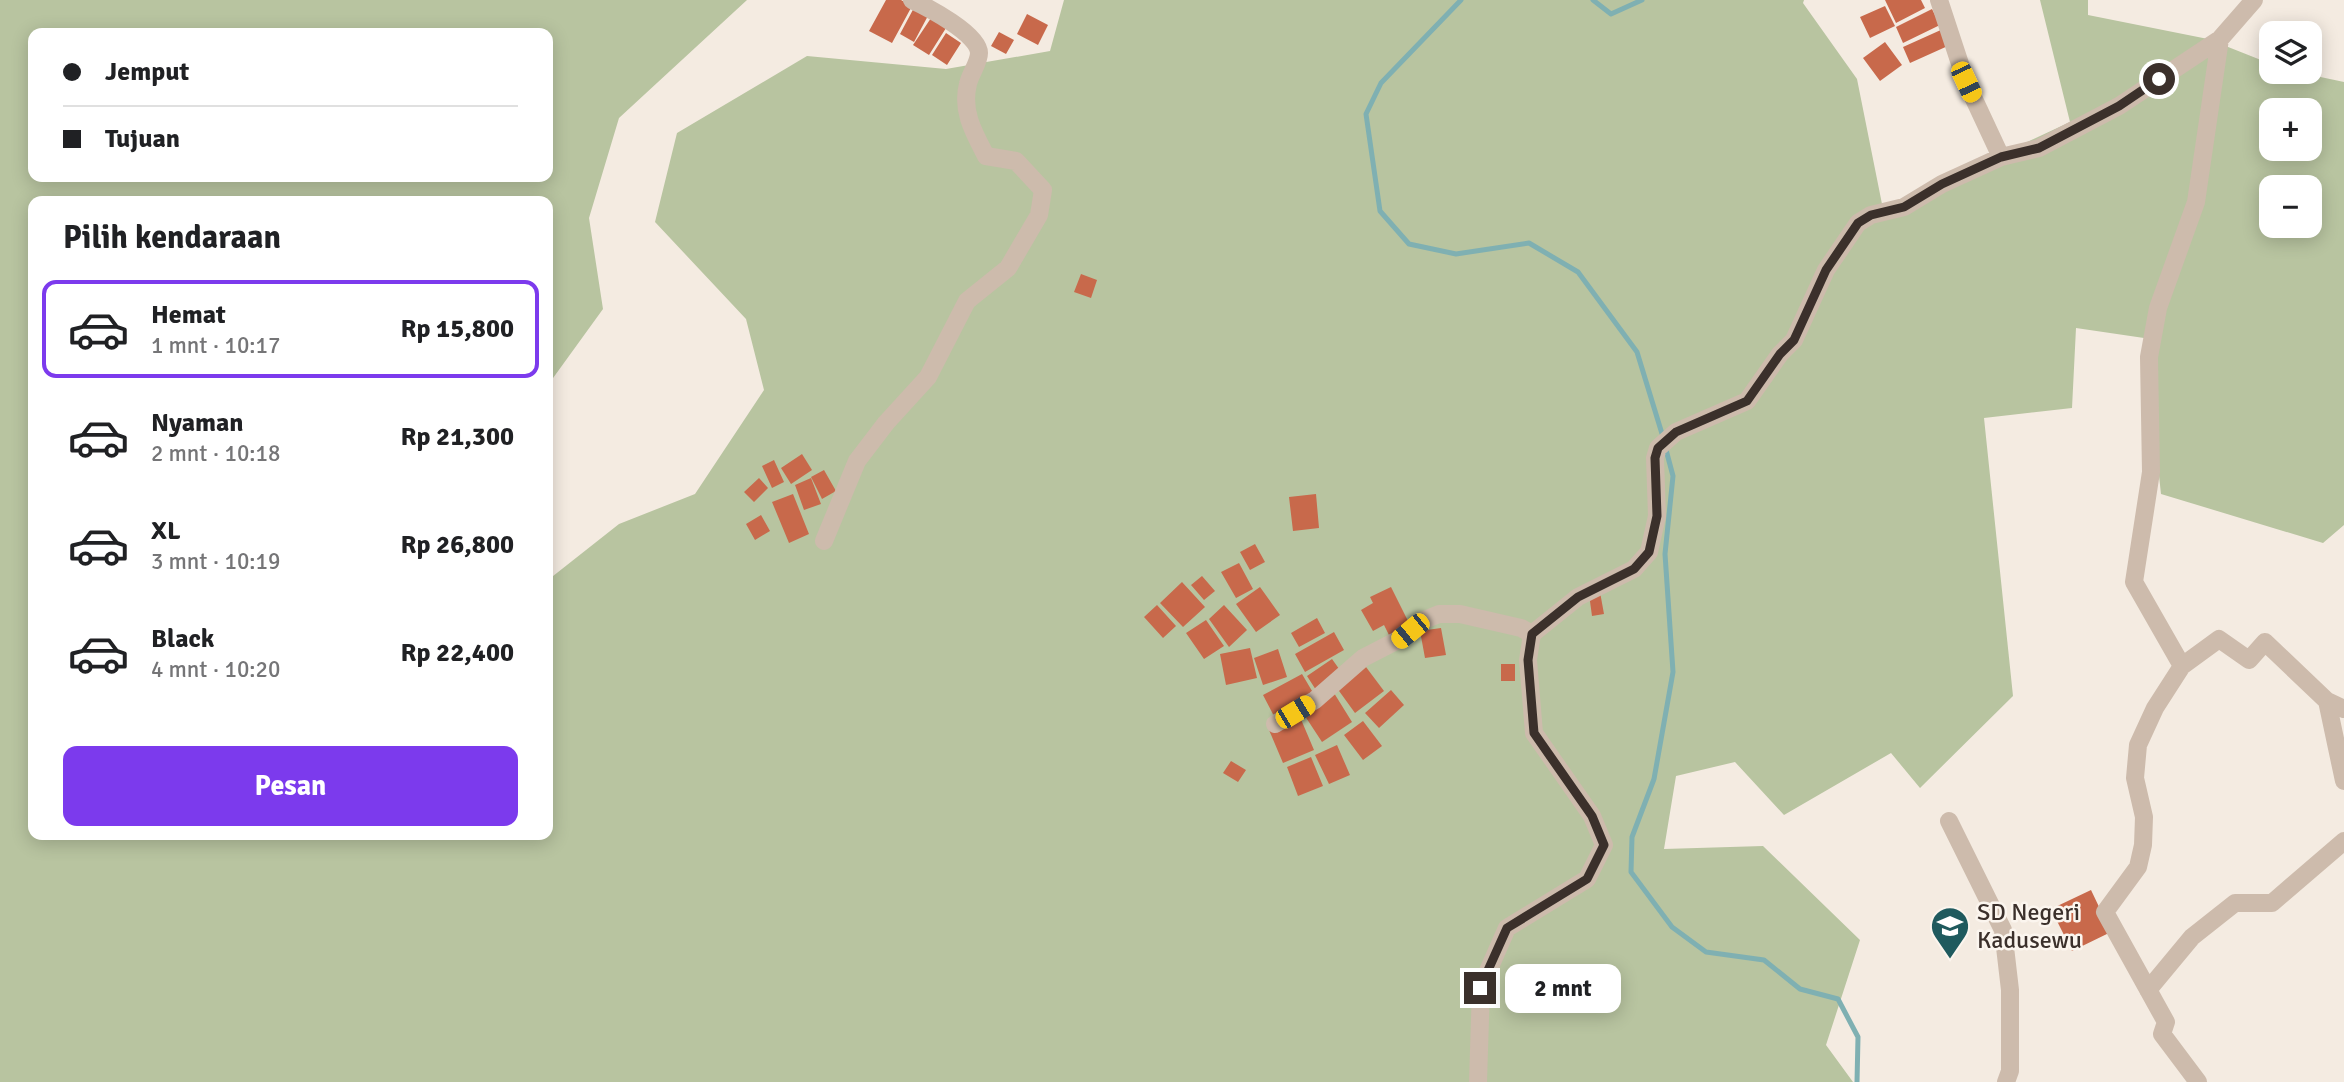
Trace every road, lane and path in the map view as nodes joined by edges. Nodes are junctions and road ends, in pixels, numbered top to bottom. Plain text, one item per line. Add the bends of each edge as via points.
1 (912, 0) edge
2 (1939, 0) edge
3 (2254, 0) edge
4 (2220, 39) junction
5 (2001, 157) junction
6 (824, 541) dead end
7 (1532, 634) junction
8 (2182, 666) junction
9 (2336, 705) edge
10 (1275, 724) dead end
11 (2344, 781) edge
12 (1950, 821) dead end
13 (2344, 841) edge
14 (2148, 990) junction
15 (1478, 1082) edge
16 (2006, 1082) edge
17 (2198, 1082) edge

1 - 6 street via 944,16 975,43 979,52 967,86 968,124 986,156 1016,161 1042,190 1039,215 1008,268 967,302 928,377 857,461
2 - 5 street via 1966,82
3 - 4 street
4 - 5 street via 2107,112 2039,148
4 - 8 street via 2196,202 2158,308 2148,357 2151,472 2134,582
5 - 7 street via 1904,207 1858,223 1826,270 1794,340 1747,401 1676,432 1658,448 1657,516 1649,552 1634,569 1578,597
7 - 10 street via 1460,614 1439,614 1363,658 1315,699
7 - 15 street via 1528,660 1534,733 1592,816 1604,845 1587,879 1507,928 1480,988
8 - 9 street via 2219,639 2249,660 2265,642
8 - 14 street via 2138,745 2135,778 2144,817 2143,845 2138,867 2105,912
9 - 11 street
12 - 16 street via 2003,930 2010,990 2010,1072
13 - 14 street via 2272,903 2235,903 2192,937
14 - 17 street via 2166,1022 2162,1034

